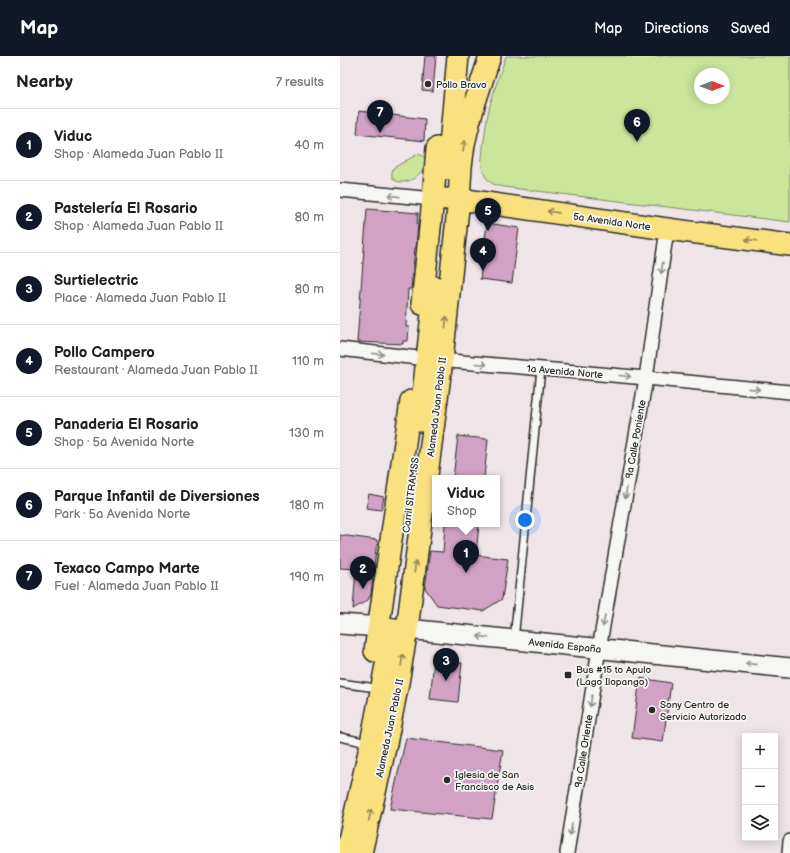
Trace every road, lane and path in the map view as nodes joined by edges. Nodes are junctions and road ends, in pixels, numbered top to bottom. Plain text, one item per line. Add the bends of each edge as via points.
1 (445, 56) edge
2 (458, 56) edge
3 (478, 56) edge
4 (490, 56) edge
5 (451, 133) junction
6 (340, 190) edge
7 (446, 199) junction
8 (667, 229) junction
9 (790, 245) edge
10 (340, 349) edge
11 (429, 359) junction
12 (541, 369) junction
13 (646, 378) junction
14 (790, 392) edge
15 (340, 624) edge
16 (393, 628) junction
17 (514, 640) junction
18 (599, 649) junction
19 (790, 668) edge
20 (340, 683) edge
21 (369, 687) junction
22 (349, 739) edge
23 (340, 822) edge
24 (790, 841) edge
25 (346, 853) edge
26 (361, 853) edge
27 (568, 853) edge
28 (789, 853) edge

1 - 7 main road, Alameda Juan Pablo II
2 - 5 main road
3 - 5 main road
7 -> 4 main road, Alameda Juan Pablo II via 461,167 475,102
5 - 7 main road
7 -> 6 street
8 -> 7 main road, 5a Avenida Norte
7 - 11 main road, Alameda Juan Pablo II
9 -> 8 main road, 5a Avenida Norte
8 -> 13 street, 9a Calle Poniente
10 -> 11 street, 1a Avenida Norte
11 -> 12 street, 1a Avenida Norte
11 - 16 main road, Carril SITRAMSS
12 -> 13 street, 1a Avenida Norte
12 - 17 lane
13 -> 14 street, 1a Avenida Norte
13 -> 18 street, 9a Calle Poniente
15 - 16 main road, Avenida España
17 -> 16 main road, Avenida España
16 - 21 main road
16 - 25 main road, Carril SITRAMSS
26 -> 16 main road, Alameda Juan Pablo II via 398,684
17 - 18 main road, Avenida España
19 -> 18 main road, Avenida España
18 -> 27 street, 9a Calle Oriente
20 - 21 lane
21 - 22 main road
22 - 23 main road
24 - 28 street

